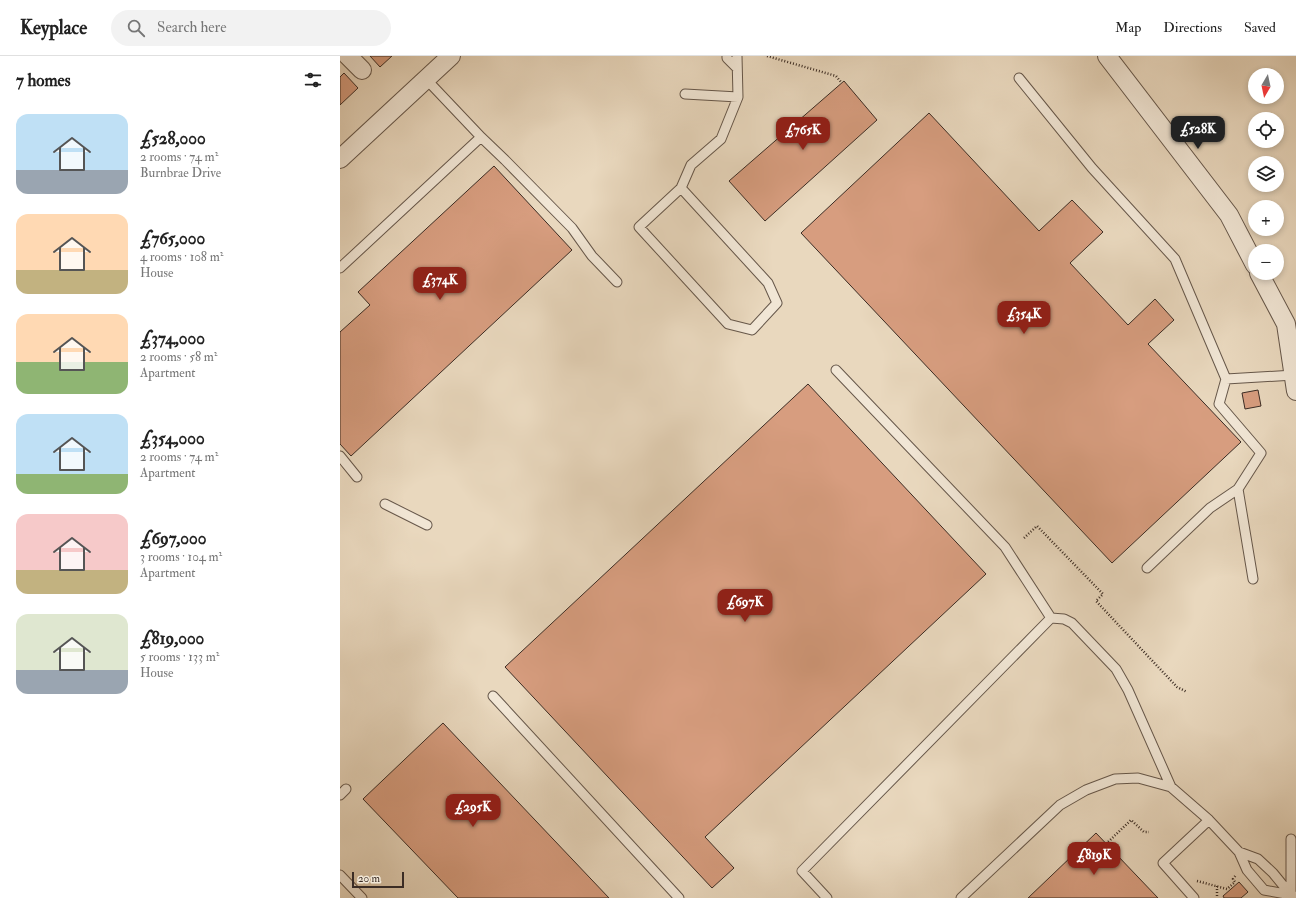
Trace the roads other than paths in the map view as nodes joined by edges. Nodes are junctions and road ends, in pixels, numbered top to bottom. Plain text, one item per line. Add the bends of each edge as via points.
1 (348, 56) edge
2 (450, 56) edge
3 (727, 56) edge
4 (737, 56) edge
5 (1107, 56) edge
6 (737, 68) junction
7 (362, 70) dead end
8 (1019, 78) dead end
9 (426, 80) junction
10 (684, 94) dead end
11 (738, 97) junction
12 (481, 136) junction
13 (340, 159) edge
14 (681, 188) junction
15 (1248, 252) edge
16 (340, 268) edge
17 (1263, 280) edge
18 (617, 282) dead end
19 (836, 370) dead end
20 (1226, 379) junction
21 (1295, 383) edge
22 (340, 456) edge
23 (357, 477) dead end
24 (1238, 489) junction
25 (385, 504) dead end
26 (427, 525) dead end
27 (1147, 568) dead end
28 (1252, 579) dead end
29 (1051, 618) junction
30 (493, 696) dead end
31 (1171, 787) junction
32 (1209, 820) junction
33 (1291, 839) dead end
34 (1239, 852) junction
35 (340, 875) edge
36 (1294, 895) edge
37 (362, 898) edge
38 (679, 898) edge
39 (827, 898) edge
40 (961, 898) edge
41 (1194, 898) edge

1 - 7 street
2 - 9 street
3 - 6 lane
4 - 6 lane
5 - 15 street via 1229,215
6 - 11 lane
8 - 20 lane via 1092,168 1175,259
9 - 12 lane
9 - 13 street
10 - 11 lane
11 - 14 lane via 721,139 691,165
12 - 16 lane
12 - 18 lane via 572,228 592,256
14 - 14 lane via 768,283 777,303 752,330 728,324 639,227
17 - 21 street via 1286,324
19 - 29 lane via 1005,547
20 - 21 lane
20 - 24 lane via 1219,404 1261,453
22 - 23 lane
24 - 27 lane via 1210,508
24 - 28 lane
25 - 26 lane
29 - 31 lane via 1064,619 1072,623 1116,669 1128,690
29 - 39 lane via 802,871
30 - 38 lane
31 - 32 lane
31 - 40 lane via 1138,778 1115,779 1086,790 1060,805
32 - 34 lane
32 - 41 lane via 1163,863
33 - 36 lane
34 - 36 lane via 1258,859
34 - 36 lane via 1247,870 1264,890
35 - 37 lane

